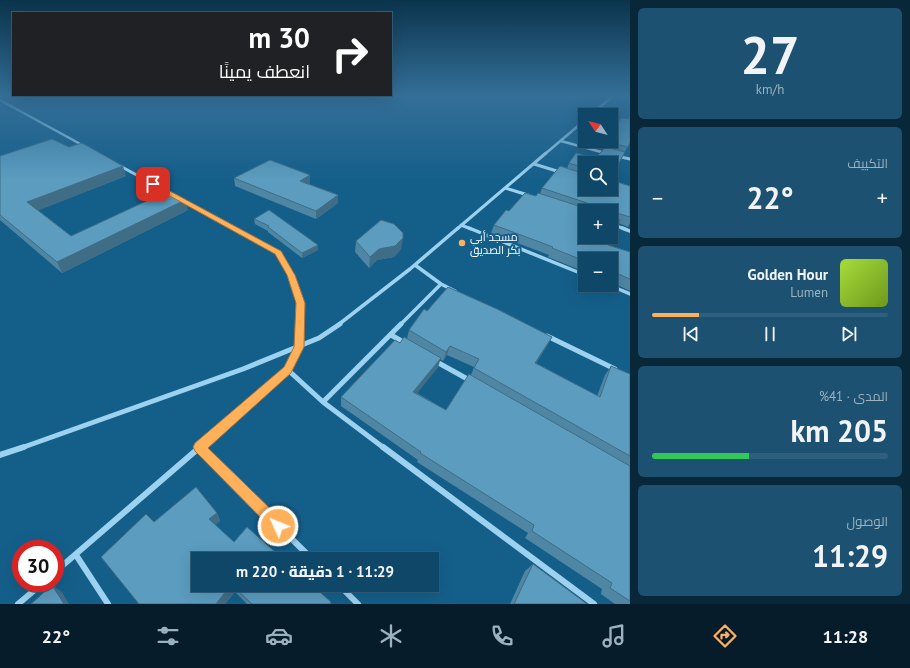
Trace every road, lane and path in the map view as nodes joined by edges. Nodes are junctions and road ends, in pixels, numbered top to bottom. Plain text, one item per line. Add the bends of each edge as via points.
1 (42, 123) edge
2 (578, 126) edge
3 (561, 141) junction
4 (90, 150) edge
5 (607, 153) edge
6 (615, 155) edge
7 (630, 160) edge
8 (534, 164) junction
9 (118, 165) edge
10 (563, 173) edge
11 (505, 188) junction
12 (174, 196) edge
13 (534, 198) edge
14 (180, 199) edge
15 (461, 225) junction
16 (618, 227) edge
17 (630, 231) edge
18 (415, 265) junction
19 (578, 272) edge
20 (441, 284) junction
21 (618, 289) edge
22 (462, 294) edge
23 (630, 294) edge
24 (539, 332) edge
25 (391, 335) junction
26 (299, 347) junction
27 (412, 347) edge
28 (432, 359) edge
29 (288, 370) junction
30 (623, 373) edge
31 (473, 383) edge
32 (323, 402) junction
33 (199, 447) junction
34 (0, 455) edge
35 (305, 552) edge
36 (76, 555) junction
37 (64, 565) edge
38 (32, 592) edge
39 (346, 592) edge
40 (18, 604) edge
41 (108, 604) edge
42 (358, 604) edge
43 (594, 604) edge

1 - 4 street
2 - 3 street
3 - 5 street
3 - 8 street
6 - 7 street
8 - 10 street
8 - 11 street
9 - 12 street
11 - 13 street
11 - 15 street
14 - 26 street via 278,253 291,275 300,303
15 - 18 street
15 - 19 street
16 - 17 street
18 - 20 street
18 - 26 street via 350,317
20 - 22 street
20 - 25 street
21 - 23 street
24 - 30 street
25 - 27 street
25 - 32 street
26 - 29 street
26 - 34 street
28 - 31 street
29 - 32 street
29 - 33 street
32 - 43 street
33 - 35 street
33 - 36 street
36 - 37 street
36 - 41 street
38 - 40 street
39 - 42 street

